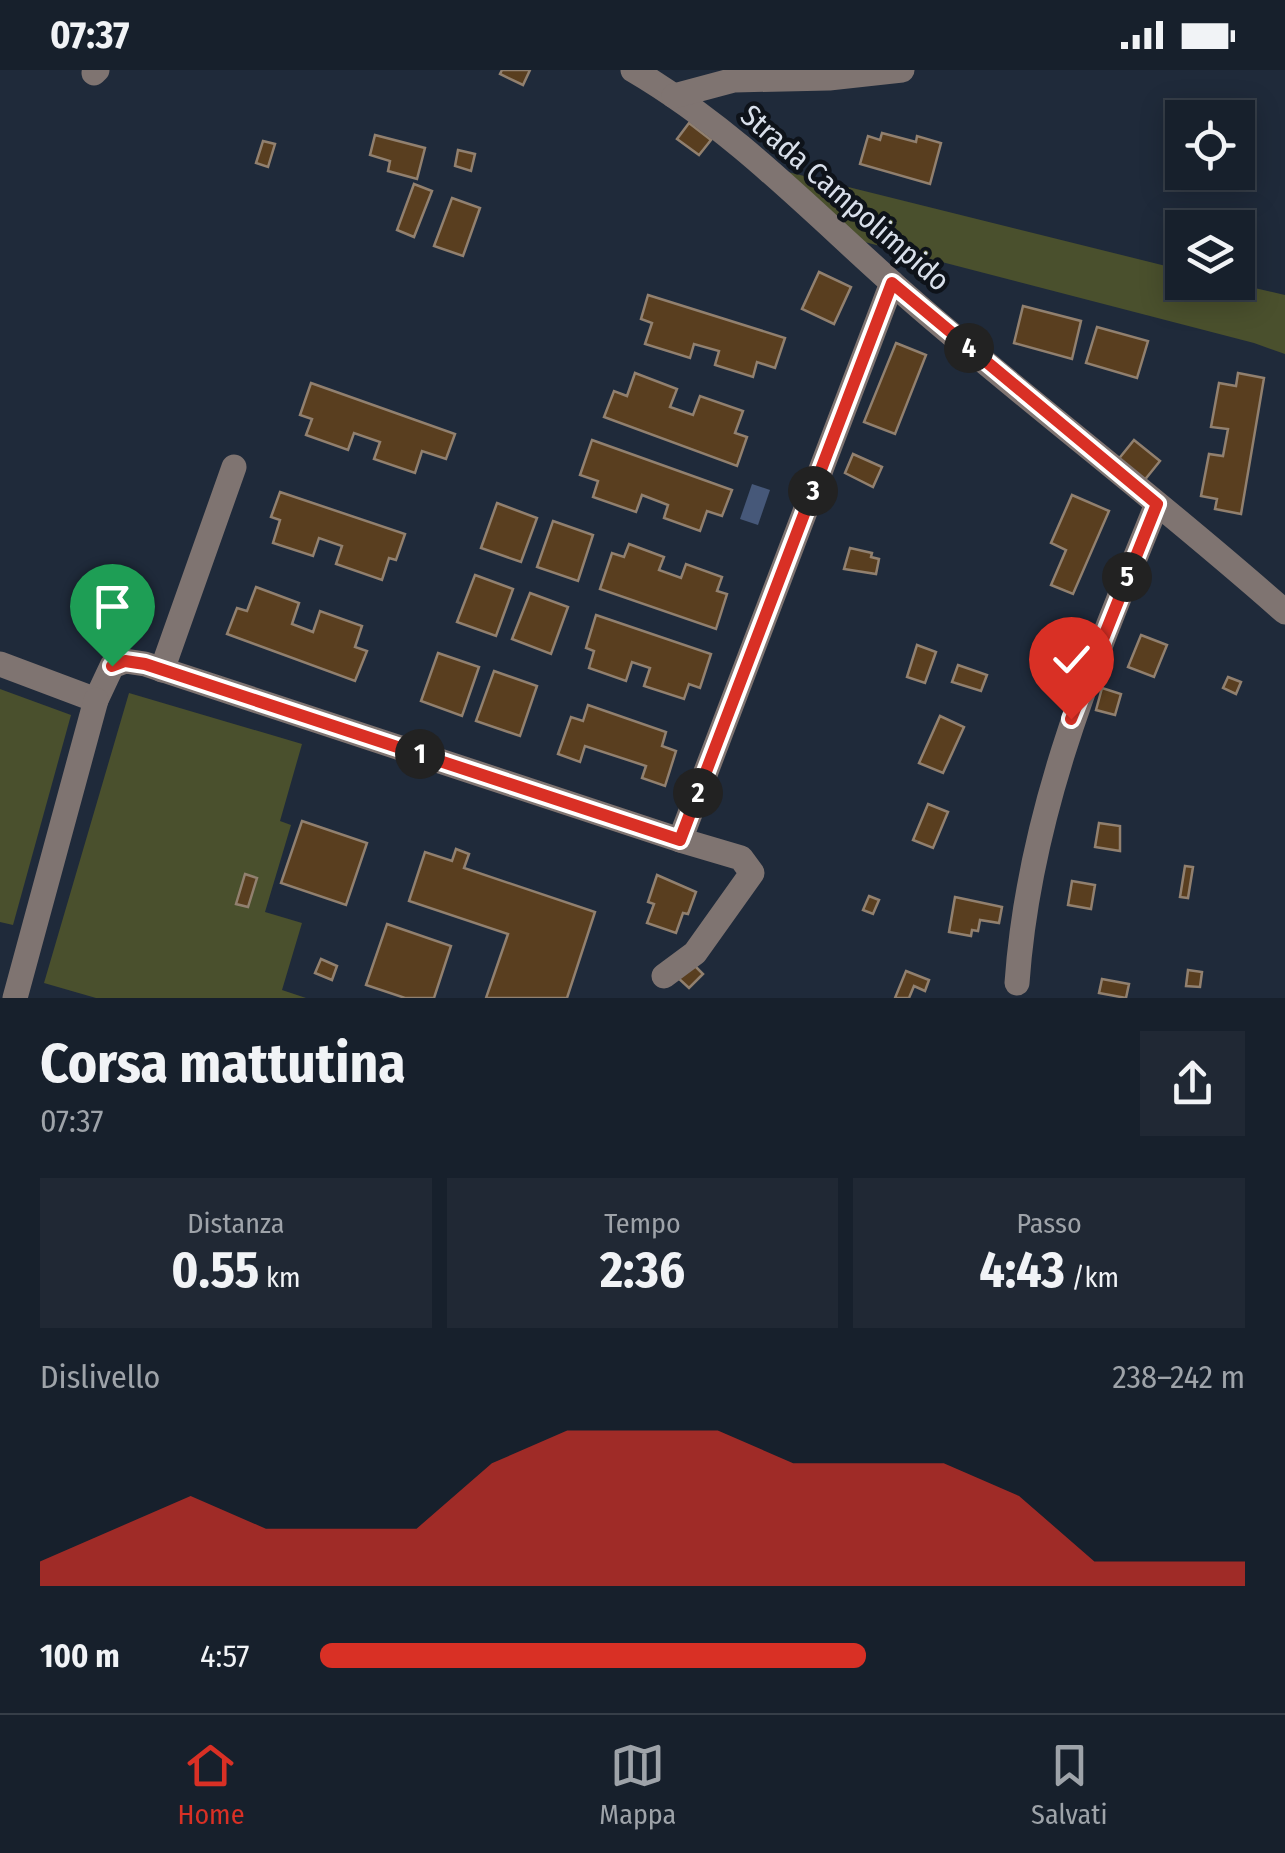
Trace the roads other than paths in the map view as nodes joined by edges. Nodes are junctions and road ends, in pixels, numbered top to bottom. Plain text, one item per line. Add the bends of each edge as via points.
1 (634, 70) edge
2 (902, 70) edge
3 (674, 96) junction
4 (892, 283) junction
5 (234, 467) dead end
6 (1157, 504) junction
7 (1285, 612) edge
8 (0, 664) edge
9 (162, 670) junction
10 (96, 700) junction
11 (680, 840) junction
12 (13, 957) edge
13 (664, 976) dead end
14 (1017, 983) dead end
15 (15, 998) edge

1 - 3 street, Strada Campolimpido
2 - 3 street via 734,80
3 - 4 street, Strada Campolimpido via 787,184
4 - 6 street, Strada Campolimpido
4 - 11 street
5 - 9 street
6 - 7 street, Strada Campolimpido
6 - 14 street via 1071,719 1029,882
8 - 10 street
9 - 10 street via 118,662
9 - 11 street
10 - 12 street
11 - 13 street via 741,858 752,873 695,953
12 - 15 street

